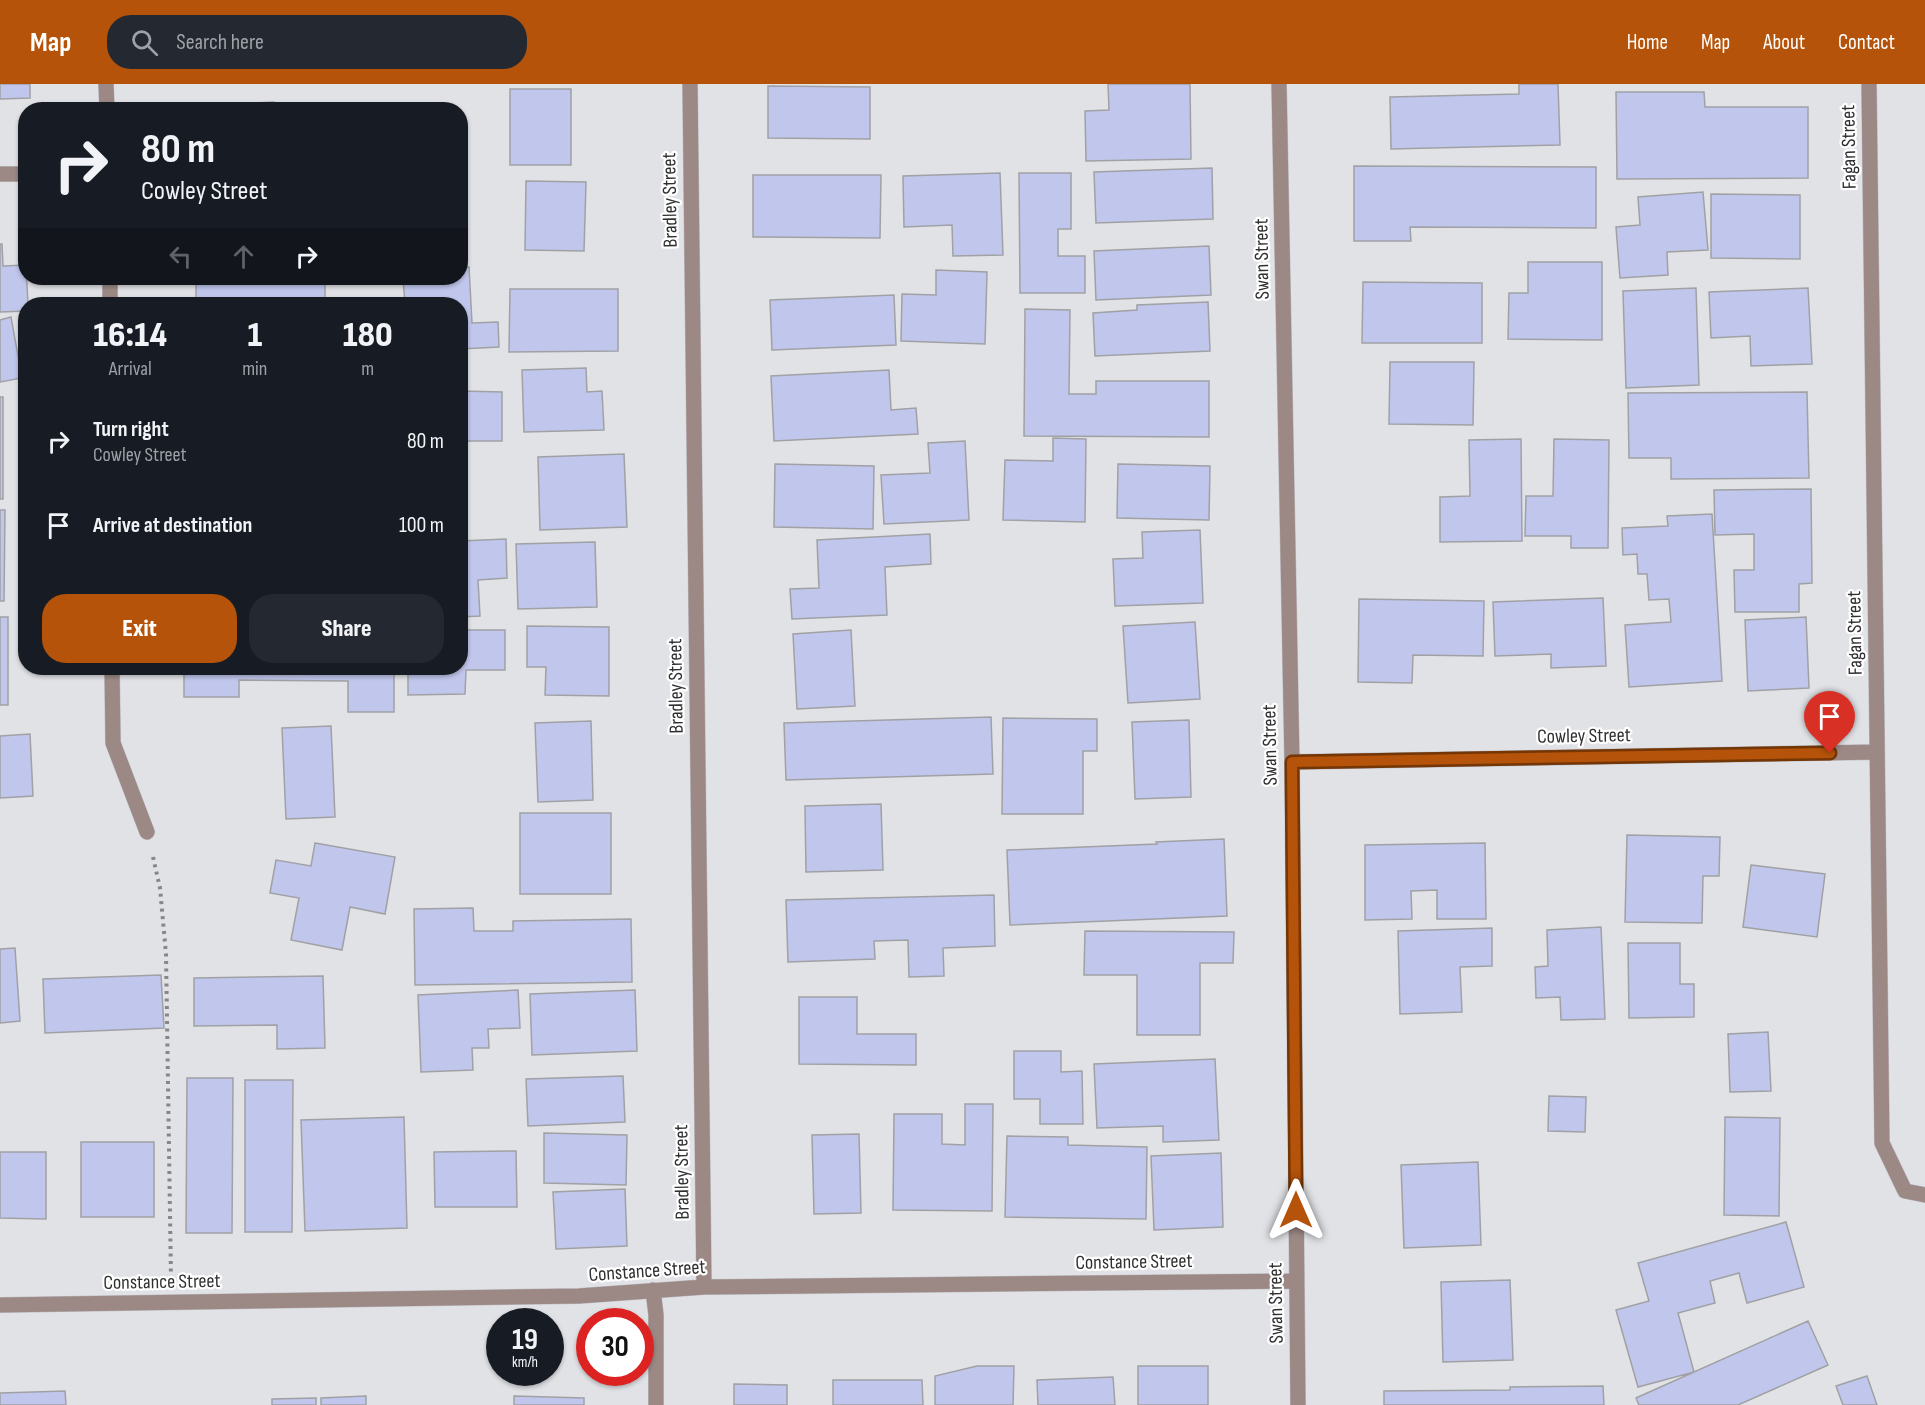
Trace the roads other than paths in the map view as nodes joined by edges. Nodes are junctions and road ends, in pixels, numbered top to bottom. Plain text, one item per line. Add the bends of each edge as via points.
1 (106, 84) edge
2 (690, 84) edge
3 (1280, 84) edge
4 (1869, 84) edge
5 (107, 102) edge
6 (0, 174) edge
7 (18, 174) edge
8 (112, 675) edge
9 (1877, 752) junction
10 (1292, 762) junction
11 (147, 832) road end
12 (1925, 1196) edge
13 (1296, 1281) junction
14 (704, 1287) junction
15 (653, 1290) junction
16 (0, 1305) edge
17 (656, 1405) edge
18 (1298, 1405) edge

1 - 5 street
2 - 14 street, Bradley Street
3 - 10 street, Swan Street
4 - 9 street, Fagan Street
6 - 7 street
8 - 11 street via 113,743
9 - 10 street, Cowley Street
9 - 12 street, Fagan Street via 1882,1143 1905,1191
10 - 13 street, Swan Street
13 - 14 street, Constance Street
13 - 18 street, Swan Street
14 - 15 street, Constance Street
15 - 16 street, Constance Street via 579,1296
15 - 17 street

